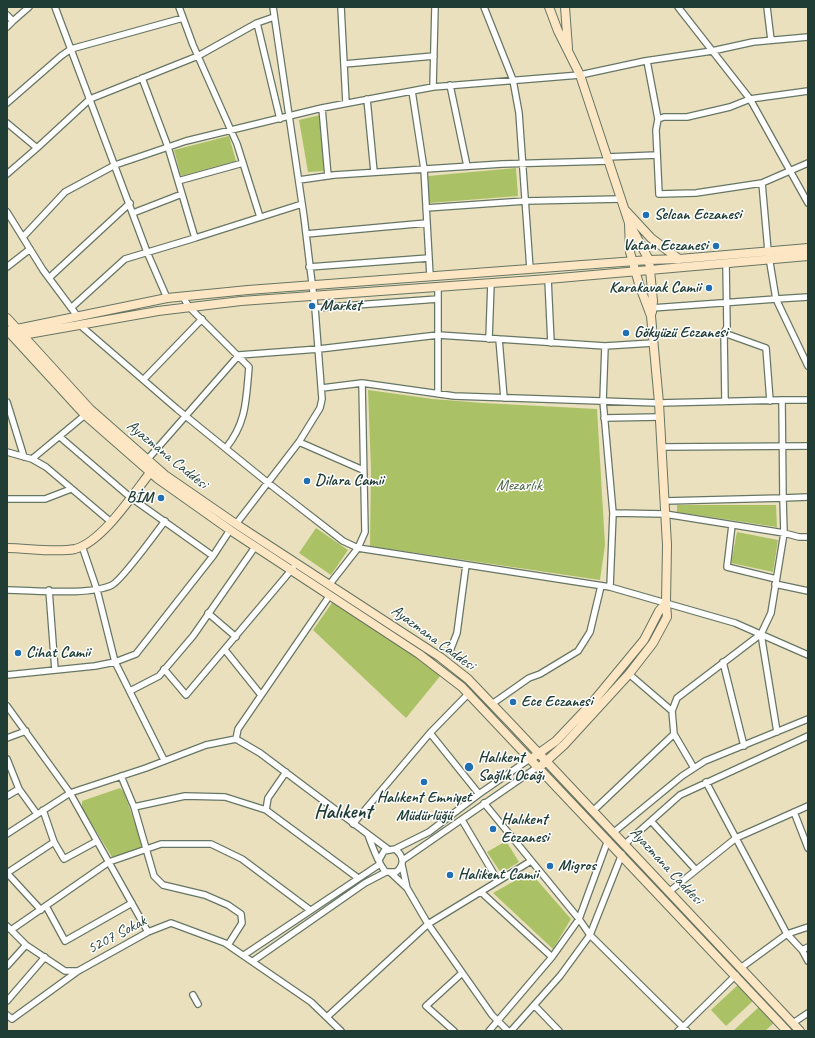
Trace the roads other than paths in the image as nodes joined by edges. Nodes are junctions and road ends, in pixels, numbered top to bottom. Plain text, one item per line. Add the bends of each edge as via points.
1 (29, 7) edge
2 (55, 7) edge
3 (179, 7) edge
4 (273, 7) edge
5 (341, 7) edge
6 (436, 7) edge
7 (484, 7) edge
8 (565, 7) edge
9 (569, 7) edge
10 (678, 7) edge
11 (767, 7) edge
12 (548, 8) edge
13 (7, 14) edge
14 (274, 17) junction
15 (183, 18) junction
16 (565, 20) junction
17 (13, 21) junction
18 (256, 23) junction
19 (7, 27) edge
20 (808, 37) edge
21 (771, 40) junction
22 (71, 50) junction
23 (568, 50) junction
24 (712, 51) junction
25 (198, 56) junction
26 (434, 56) junction
27 (647, 61) junction
28 (344, 64) junction
29 (580, 75) junction
30 (142, 78) junction
31 (513, 80) junction
32 (450, 85) junction
33 (433, 86) junction
34 (412, 91) junction
35 (808, 91) edge
36 (90, 99) junction
37 (367, 99) junction
38 (750, 99) junction
39 (8, 100) edge
40 (346, 103) junction
41 (322, 108) junction
42 (289, 117) junction
43 (280, 119) junction
44 (658, 119) junction
45 (7, 123) edge
46 (231, 131) junction
47 (168, 147) junction
48 (37, 148) junction
49 (657, 155) junction
50 (608, 159) junction
51 (243, 163) junction
52 (522, 163) junction
53 (808, 163) edge
54 (115, 165) junction
55 (467, 166) junction
56 (424, 169) junction
57 (790, 170) junction
58 (374, 172) junction
59 (7, 174) edge
60 (328, 176) junction
61 (299, 180) junction
62 (178, 181) junction
63 (762, 183) junction
64 (182, 194) junction
65 (621, 198) junction
66 (525, 201) junction
67 (130, 203) junction
68 (808, 203) edge
69 (302, 204) junction
70 (426, 208) junction
71 (624, 209) junction
72 (7, 213) edge
73 (134, 213) junction
74 (260, 217) junction
75 (427, 223) junction
76 (629, 223) junction
77 (306, 234) junction
78 (23, 238) junction
79 (195, 238) junction
80 (808, 248) edge
81 (30, 249) junction
82 (148, 252) junction
83 (769, 255) junction
84 (808, 256) edge
85 (429, 258) junction
86 (679, 259) junction
87 (649, 260) junction
88 (633, 262) junction
89 (726, 263) junction
90 (7, 267) edge
91 (309, 267) junction
92 (530, 269) junction
93 (651, 269) junction
94 (636, 272) junction
95 (430, 276) junction
96 (48, 278) junction
97 (548, 279) junction
98 (491, 283) junction
99 (312, 286) junction
100 (438, 287) junction
101 (313, 295) junction
102 (183, 297) junction
103 (808, 297) edge
104 (167, 298) junction
105 (438, 299) junction
106 (776, 299) junction
107 (727, 303) junction
108 (189, 307) junction
109 (70, 308) junction
110 (315, 308) junction
111 (652, 312) junction
112 (78, 317) junction
113 (7, 318) edge
114 (202, 319) junction
115 (81, 326) junction
116 (9, 333) edge
117 (724, 333) junction
118 (438, 335) junction
119 (22, 336) junction
120 (489, 339) junction
121 (499, 339) junction
122 (551, 342) junction
123 (653, 343) junction
124 (605, 346) junction
125 (319, 349) junction
126 (239, 355) junction
127 (808, 366) edge
128 (144, 379) junction
129 (362, 383) junction
130 (322, 388) junction
131 (438, 394) junction
132 (504, 398) junction
133 (770, 400) junction
134 (782, 400) junction
135 (808, 400) edge
136 (7, 402) edge
137 (603, 402) junction
138 (725, 402) junction
139 (659, 403) junction
140 (85, 415) junction
141 (184, 415) junction
142 (660, 417) junction
143 (604, 418) junction
144 (60, 437) junction
145 (299, 442) junction
146 (808, 446) edge
147 (661, 447) junction
148 (782, 447) junction
149 (226, 448) junction
150 (7, 452) edge
151 (24, 457) junction
152 (32, 459) junction
153 (144, 462) junction
154 (153, 470) junction
155 (363, 470) junction
156 (266, 482) junction
157 (71, 489) junction
158 (130, 497) junction
159 (808, 497) edge
160 (783, 498) junction
161 (7, 499) edge
162 (664, 501) junction
163 (613, 513) junction
164 (665, 514) junction
165 (165, 521) junction
166 (111, 522) junction
167 (236, 524) junction
168 (732, 525) junction
169 (230, 530) junction
170 (784, 533) junction
171 (808, 537) edge
172 (82, 546) junction
173 (255, 547) junction
174 (7, 548) edge
175 (358, 548) junction
176 (213, 556) junction
177 (296, 563) junction
178 (466, 565) junction
179 (292, 570) junction
180 (776, 582) junction
181 (330, 585) junction
182 (601, 586) junction
183 (610, 587) junction
184 (7, 590) edge
185 (48, 590) junction
186 (97, 590) junction
187 (808, 590) edge
188 (330, 595) junction
189 (342, 598) junction
190 (666, 603) junction
191 (208, 613) junction
192 (761, 634) junction
193 (236, 637) junction
194 (225, 650) junction
195 (450, 651) dead end
196 (801, 651) junction
197 (808, 652) edge
198 (808, 655) edge
199 (115, 662) junction
200 (723, 662) junction
201 (164, 669) junction
202 (55, 670) junction
203 (629, 674) junction
204 (7, 675) edge
205 (130, 691) junction
206 (469, 693) junction
207 (261, 695) junction
208 (492, 704) junction
209 (7, 706) edge
210 (672, 711) junction
211 (808, 719) edge
212 (26, 731) junction
213 (777, 732) junction
214 (430, 733) junction
215 (674, 734) junction
216 (808, 736) edge
217 (7, 738) edge
218 (236, 739) junction
219 (744, 746) junction
220 (539, 753) junction
221 (531, 758) junction
222 (7, 760) edge
223 (164, 760) junction
224 (547, 761) junction
225 (539, 766) junction
226 (694, 768) junction
227 (286, 772) junction
228 (121, 776) junction
229 (706, 782) junction
230 (19, 789) junction
231 (70, 792) junction
232 (479, 794) junction
233 (7, 796) edge
234 (484, 803) junction
235 (808, 806) edge
236 (134, 807) junction
237 (43, 810) junction
238 (266, 810) junction
239 (594, 810) junction
240 (794, 812) junction
241 (37, 814) junction
242 (462, 820) junction
243 (651, 821) junction
244 (353, 824) junction
245 (614, 832) junction
246 (7, 834) edge
247 (367, 835) junction
248 (736, 838) junction
249 (608, 840) junction
250 (97, 841) junction
251 (54, 842) junction
252 (625, 844) junction
253 (147, 848) junction
254 (808, 848) edge
255 (392, 849) junction
256 (622, 854) junction
257 (531, 861) junction
258 (109, 862) junction
259 (380, 862) junction
260 (402, 862) junction
261 (696, 870) junction
262 (388, 872) junction
263 (358, 878) junction
264 (498, 881) junction
265 (407, 888) junction
266 (670, 891) junction
267 (481, 892) junction
268 (132, 904) junction
269 (43, 908) junction
270 (310, 910) junction
271 (579, 919) junction
272 (428, 924) junction
273 (808, 927) edge
274 (9, 928) edge
275 (148, 932) junction
276 (787, 934) junction
277 (590, 935) junction
278 (26, 945) junction
279 (228, 945) junction
280 (805, 948) edge
281 (244, 955) junction
282 (552, 957) junction
283 (45, 958) junction
284 (253, 961) junction
285 (808, 961) edge
286 (7, 966) edge
287 (742, 967) junction
288 (78, 971) junction
289 (462, 973) junction
290 (736, 975) junction
291 (193, 996) dead end
292 (7, 1001) edge
293 (198, 1004) dead end
294 (534, 1005) junction
295 (808, 1013) edge
296 (9, 1017) edge
297 (327, 1017) junction
298 (497, 1020) junction
299 (793, 1023) junction
300 (683, 1030) edge
301 (783, 1030) edge
302 (341, 1031) edge
303 (454, 1031) edge
304 (489, 1031) edge
305 (509, 1031) edge
306 (559, 1031) edge
307 (800, 1031) edge

1 - 17 street
2 - 22 street
3 - 15 street
4 - 14 street
5 - 28 street
6 - 26 street
7 - 31 street
8 - 16 street
9 - 16 street
10 - 24 street
11 - 21 street
12 - 23 street
13 - 17 street
14 - 18 street
14 - 42 street
15 - 22 street
15 - 25 street
16 - 23 street
17 - 19 street
18 - 25 street
18 - 43 street
20 - 21 street
21 - 24 street
22 - 36 street
22 - 39 street
23 - 29 street
24 - 27 street
24 - 38 street
25 - 30 street
25 - 46 street
26 - 28 street
26 - 33 street
27 - 29 street
27 - 44 street
28 - 40 street
29 - 31 street
29 - 50 street
30 - 36 street
30 - 47 street
31 - 32 street
31 - 52 street via 519,113
32 - 33 street
32 - 55 street
33 - 34 street
34 - 37 street
34 - 56 street
35 - 38 street
36 - 48 street
36 - 54 street
37 - 40 street
37 - 58 street
38 - 44 street via 730,108 687,117
38 - 57 street
40 - 41 street
41 - 42 street
41 - 60 street
42 - 43 street
42 - 61 street
43 - 46 street
44 - 49 street
45 - 48 street
46 - 47 street
46 - 51 street
47 - 54 street
47 - 62 street
48 - 59 street
49 - 50 street
49 - 63 street via 659,194 696,193
50 - 52 street
50 - 65 street
51 - 62 street
51 - 74 street
52 - 55 street
52 - 66 street
53 - 57 street
54 - 67 street
54 - 78 street via 65,192
55 - 56 street
56 - 58 street
56 - 70 street
57 - 63 street
57 - 68 street
58 - 60 street
60 - 61 street
61 - 69 street
62 - 64 street
63 - 83 street
64 - 73 street
64 - 79 street
65 - 66 street
65 - 71 street
66 - 70 street
66 - 92 street
67 - 73 street
67 - 96 street
69 - 74 street
69 - 77 street
70 - 75 street
71 - 76 street
71 - 86 street via 651,238
72 - 78 street
73 - 82 street
74 - 79 street
75 - 77 street
75 - 85 street
76 - 87 street
76 - 88 street
77 - 91 street
78 - 81 street
79 - 82 street
80 - 83 street
81 - 90 street
81 - 96 street
82 - 104 street
82 - 109 street via 125,258
83 - 84 street
83 - 86 street
83 - 89 street
83 - 106 street
85 - 91 street
85 - 95 street
86 - 87 street
87 - 88 street
87 - 93 street
88 - 92 street
88 - 94 street
89 - 93 street
89 - 107 street
91 - 99 street
92 - 95 street
93 - 94 street
93 - 111 street
94 - 97 street
94 - 111 street
95 - 99 street
96 - 109 street
97 - 98 street
97 - 122 street
98 - 100 street
98 - 120 street
99 - 101 street
99 - 102 street
100 - 101 street
100 - 105 street
101 - 108 street
101 - 110 street
102 - 104 street
102 - 108 street
103 - 106 street
104 - 112 street
105 - 110 street
105 - 118 street
106 - 107 street
106 - 127 street
107 - 111 street
107 - 117 street via 727,327
108 - 114 street
108 - 115 street
109 - 112 street
110 - 125 street
111 - 123 street
112 - 116 street
113 - 116 street, Ayazmana Caddesi
114 - 126 street
114 - 128 street
115 - 119 street
115 - 128 street
116 - 119 street
116 - 140 street, Ayazmana Caddesi
117 - 133 street via 766,348
117 - 138 street
118 - 120 street
118 - 125 street
118 - 131 street
119 - 153 street, Ayazmana Caddesi
120 - 121 street
121 - 122 street
121 - 132 street
122 - 124 street
123 - 124 street
123 - 139 street
124 - 137 street
125 - 126 street
125 - 130 street
126 - 141 street
126 - 149 street via 249,367 245,407 242,422
128 - 141 street
129 - 130 street
129 - 131 street
129 - 155 street
130 - 145 street via 320,408
131 - 132 street
132 - 137 street
133 - 134 street
133 - 138 street
134 - 135 street
134 - 148 street
136 - 151 street
137 - 139 street
137 - 143 street
138 - 139 street
139 - 142 street
140 - 144 street
140 - 153 street, Ayazmana Caddesi
141 - 149 street
141 - 153 street
142 - 143 street
142 - 147 street
143 - 163 street
144 - 152 street
144 - 158 street
145 - 155 street
145 - 156 street
146 - 148 street
147 - 148 street
147 - 162 street
148 - 160 street
149 - 156 street
150 - 151 street
151 - 152 street
152 - 157 street via 46,467
153 - 154 street, Ayazmana Caddesi
154 - 158 street
154 - 167 street, Ayazmana Caddesi
154 - 169 street, Ayazmana Caddesi
155 - 175 street via 365,532
156 - 167 street
156 - 175 street via 343,541
157 - 161 street via 45,499
157 - 166 street
158 - 165 street
158 - 166 street
159 - 160 street
160 - 162 street
160 - 170 street
162 - 164 street
163 - 164 street
163 - 183 street
164 - 168 street
164 - 190 street
165 - 176 street
165 - 186 street via 113,585
166 - 172 street via 94,539
167 - 177 street, Ayazmana Caddesi
168 - 170 street
168 - 180 street via 728,567
169 - 173 street, Ayazmana Caddesi
169 - 176 street
170 - 171 street
170 - 180 street
172 - 174 street via 66,550
172 - 186 street
173 - 179 street, Ayazmana Caddesi
173 - 191 street
175 - 178 street
175 - 181 street
176 - 199 street via 136,654
177 - 179 street
177 - 181 street, Ayazmana Caddesi
178 - 182 street
178 - 195 street via 457,632
179 - 188 street, Ayazmana Caddesi
179 - 193 street
180 - 187 street
180 - 192 street via 771,613
181 - 189 street, Ayazmana Caddesi
182 - 183 street
182 - 208 street via 590,632 578,651 529,678
183 - 190 street
184 - 185 street
185 - 186 street
185 - 202 street
186 - 199 street
188 - 189 street, Ayazmana Caddesi
188 - 207 street
189 - 206 street, Ayazmana Caddesi via 435,665
189 - 208 street, Ayazmana Caddesi via 440,657
190 - 192 street via 735,623
190 - 203 street via 667,617 653,643
190 - 220 street via 644,640 592,703 560,737
191 - 193 street
191 - 201 street via 193,636
192 - 196 street
192 - 200 street
192 - 213 street
193 - 194 street
194 - 201 street via 186,694
194 - 207 street
196 - 197 street
196 - 198 street
199 - 202 street
199 - 205 street
200 - 210 street via 677,698
200 - 219 street
201 - 205 street via 159,676
202 - 204 street
203 - 210 street
203 - 224 street
205 - 223 street
206 - 214 street
206 - 221 street, Ayazmana Caddesi
207 - 218 street via 238,729
208 - 220 street, Ayazmana Caddesi
209 - 212 street
210 - 215 street
211 - 213 street
212 - 217 street
212 - 231 street
213 - 219 street
214 - 232 street
214 - 244 street
215 - 226 street
215 - 239 street
216 - 229 street
218 - 223 street
218 - 227 street
219 - 226 street
220 - 221 street
220 - 224 street, Ayazmana Caddesi
221 - 225 street, Ayazmana Caddesi
221 - 232 street
222 - 230 street
223 - 228 street
224 - 225 street
224 - 239 street, Ayazmana Caddesi
225 - 234 street
225 - 249 street, Ayazmana Caddesi
226 - 245 street
227 - 238 street via 268,798
227 - 244 street
228 - 231 street
228 - 236 street
229 - 243 street via 680,795
229 - 248 street
230 - 233 street
230 - 241 street
231 - 237 street
231 - 250 street
232 - 255 street via 429,832
234 - 242 street
234 - 257 street
235 - 240 street
236 - 238 street via 185,796 218,796
236 - 253 street
237 - 241 street
237 - 251 street
238 - 263 street
239 - 245 street, Ayazmana Caddesi
240 - 248 street
240 - 254 street
241 - 246 street
242 - 260 street
242 - 264 street
243 - 252 street
243 - 261 street
244 - 247 street
245 - 252 street, Ayazmana Caddesi
247 - 255 street
247 - 259 street
248 - 261 street
248 - 276 street
249 - 256 street, Ayazmana Caddesi
249 - 271 street
250 - 251 street via 64,859
250 - 258 street
251 - 269 street via 7,873
252 - 266 street, Ayazmana Caddesi
253 - 258 street
253 - 270 street via 161,844 211,844 242,859
253 - 279 street via 154,876 163,885 205,895 241,914 242,923
255 - 259 street via 381,855
255 - 260 street via 401,855
256 - 277 street
256 - 290 street, Ayazmana Caddesi
257 - 264 street
257 - 271 street
258 - 268 street
258 - 269 street
259 - 262 street
259 - 263 street
260 - 262 street via 396,872
260 - 265 street
261 - 266 street
262 - 265 street
262 - 284 street via 365,883
263 - 270 street
264 - 267 street
265 - 272 street
266 - 287 street, Ayazmana Caddesi
267 - 272 street
267 - 282 street
268 - 269 street via 65,940
268 - 275 street
269 - 274 street
270 - 281 street
271 - 277 street
271 - 282 street
272 - 289 street
272 - 297 street
273 - 276 street
274 - 278 street
275 - 279 street, 5207 Sokak via 171,923
275 - 288 street, 5207 Sokak
276 - 280 street
276 - 287 street
277 - 294 street via 560,976
277 - 300 street
278 - 283 street
278 - 286 street
279 - 281 street, 5207 Sokak
280 - 285 street
281 - 284 street, 5207 Sokak
282 - 298 street
283 - 288 street via 65,970
283 - 292 street
284 - 297 street via 311,1002
287 - 299 street, Ayazmana Caddesi
288 - 296 street, 5207 Sokak
289 - 298 street
289 - 303 street via 426,1006
290 - 300 street
290 - 301 street, Ayazmana Caddesi
291 - 293 street
294 - 305 street
294 - 306 street
295 - 299 street
297 - 302 street
298 - 304 street
298 - 305 street
299 - 307 street, Ayazmana Caddesi

